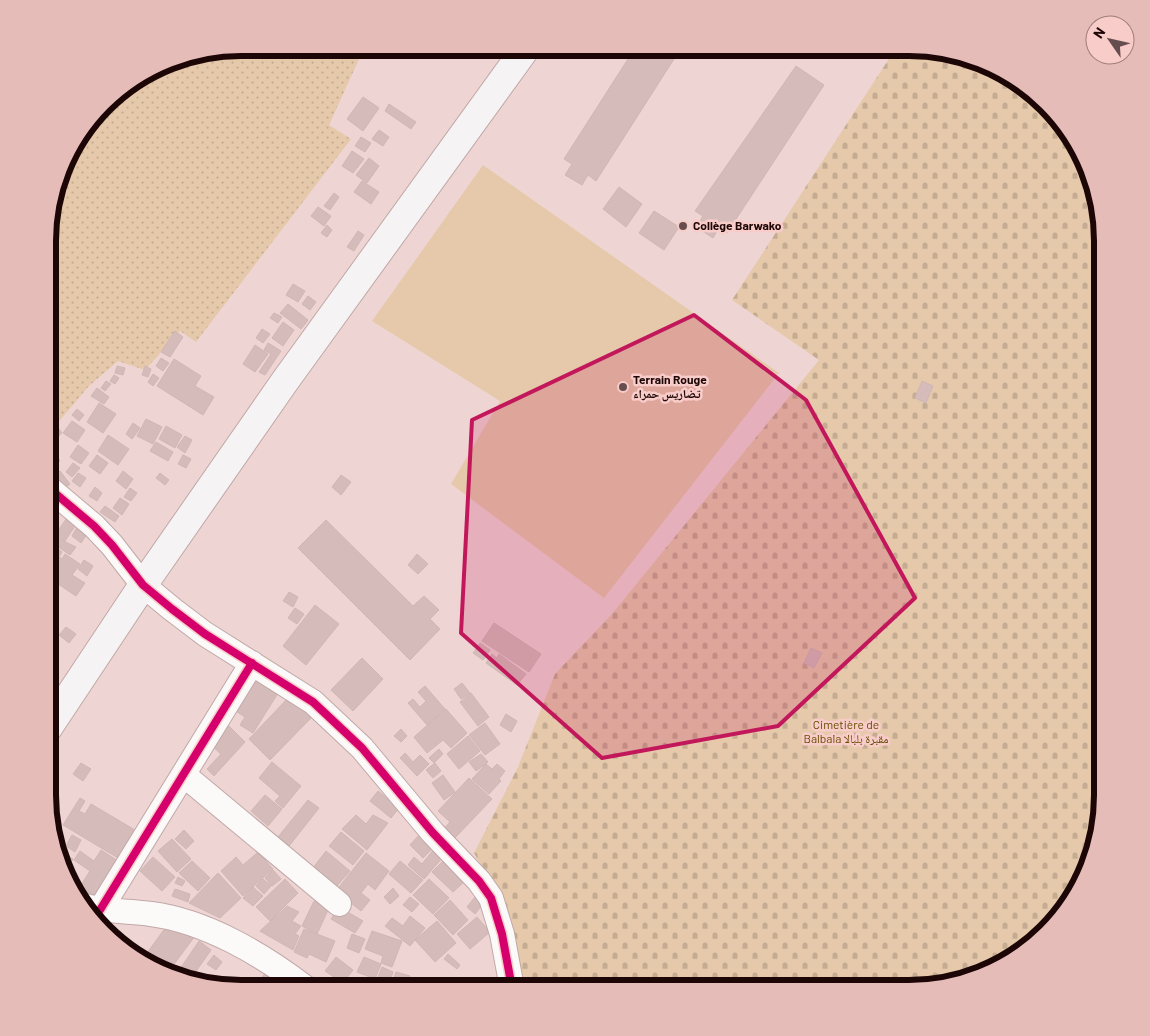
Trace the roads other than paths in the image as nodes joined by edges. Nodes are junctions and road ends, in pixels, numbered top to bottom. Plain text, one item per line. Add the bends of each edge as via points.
1 (520, 56) edge
2 (56, 494) edge
3 (143, 585) junction
4 (252, 663) junction
5 (56, 716) edge
6 (184, 775) junction
7 (339, 904) dead end
8 (93, 906) edge
9 (95, 908) edge
10 (294, 980) edge
11 (510, 980) edge

1 - 3 main road via 285,381
2 - 3 street via 94,526
3 - 4 street via 205,634
3 - 5 main road
4 - 6 street
4 - 11 street via 313,702 338,724 479,882 498,915
6 - 7 street
6 - 8 street
9 - 10 street via 180,920 238,944

